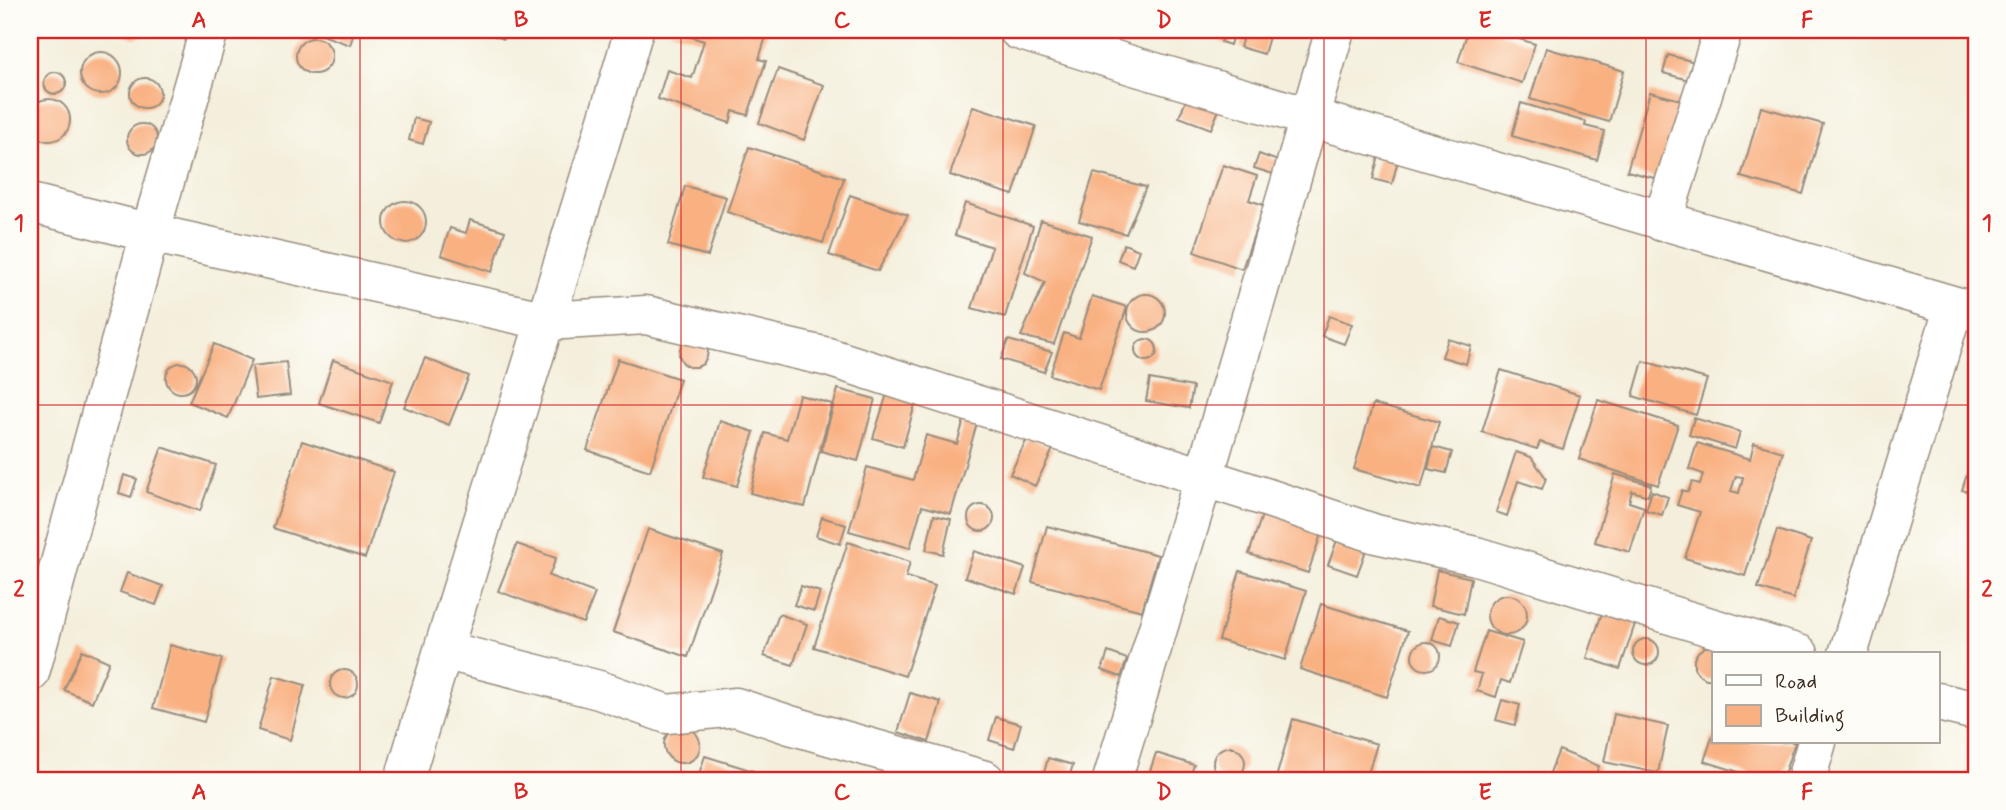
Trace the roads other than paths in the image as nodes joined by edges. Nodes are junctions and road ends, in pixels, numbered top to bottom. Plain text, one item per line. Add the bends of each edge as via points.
1 (209, 30) edge
2 (634, 30) edge
3 (1018, 30) edge
4 (1335, 30) edge
5 (1723, 30) edge
6 (1310, 118) junction
7 (30, 203) edge
8 (1662, 222) junction
9 (150, 233) junction
10 (1965, 309) edge
11 (547, 321) junction
12 (1204, 477) junction
13 (443, 650) junction
14 (1792, 652) edge
15 (1850, 652) edge
16 (30, 673) edge
17 (1940, 702) edge
18 (1976, 711) edge
19 (1816, 744) edge
20 (965, 778) edge
21 (404, 780) edge
22 (1112, 780) edge
23 (1807, 780) edge

1 - 9 street
2 - 11 street
3 - 6 street
4 - 6 street
5 - 8 street
6 - 8 street
6 - 12 street
7 - 9 street
8 - 10 street
9 - 11 street
9 - 16 street
10 - 15 street
11 - 12 street via 646,316 828,357
11 - 13 street
12 - 14 street via 1376,534 1476,556
12 - 22 street
13 - 20 street via 599,690 667,713 737,706
13 - 21 street
17 - 18 street
19 - 23 street

